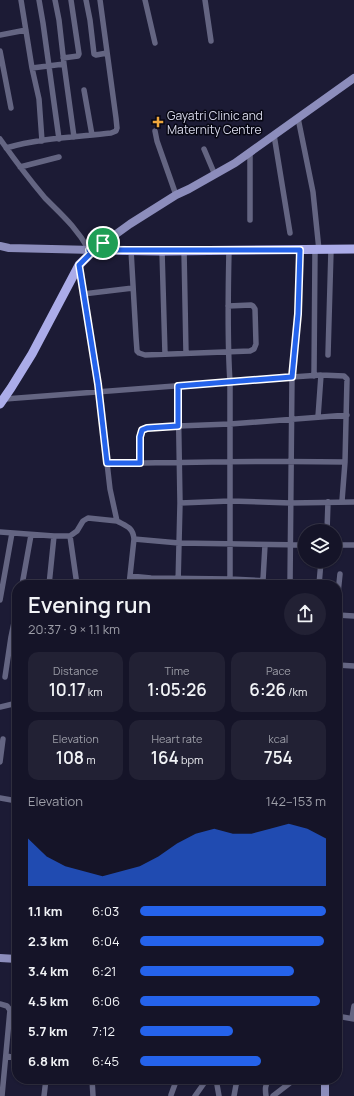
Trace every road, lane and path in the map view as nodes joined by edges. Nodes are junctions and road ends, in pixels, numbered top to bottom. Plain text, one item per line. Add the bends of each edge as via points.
1 (21, 0) edge
2 (39, 0) edge
3 (56, 0) edge
4 (71, 0) edge
5 (86, 0) edge
6 (100, 0) edge
7 (145, 0) edge
8 (206, 0) edge
9 (26, 30) junction
10 (0, 34) edge
11 (211, 41) dead end
12 (155, 43) dead end
13 (0, 50) edge
14 (107, 53) junction
15 (64, 61) junction
16 (49, 66) junction
17 (32, 68) junction
18 (354, 78) edge
19 (84, 90) dead end
20 (11, 108) dead end
21 (298, 118) junction
22 (155, 131) dead end
23 (92, 135) junction
24 (274, 136) junction
25 (74, 137) junction
26 (0, 139) edge
27 (59, 139) junction
28 (42, 141) junction
29 (6, 148) junction
30 (204, 149) dead end
31 (250, 153) junction
32 (59, 157) dead end
33 (20, 167) junction
34 (215, 175) junction
35 (176, 195) junction
36 (250, 220) dead end
37 (290, 233) dead end
38 (0, 246) edge
39 (354, 249) edge
40 (91, 250) junction
41 (131, 250) junction
42 (162, 250) junction
43 (184, 250) junction
44 (229, 250) junction
45 (300, 250) junction
46 (317, 250) junction
47 (331, 250) junction
48 (79, 265) junction
49 (133, 288) junction
50 (83, 294) junction
51 (228, 306) junction
52 (228, 352) junction
53 (186, 353) junction
54 (165, 354) junction
55 (328, 355) dead end
56 (322, 375) junction
57 (314, 376) junction
58 (292, 377) junction
59 (230, 382) junction
60 (178, 386) junction
61 (99, 392) junction
62 (2, 401) edge
63 (347, 415) junction
64 (318, 417) junction
65 (291, 419) junction
66 (230, 424) junction
67 (178, 426) junction
68 (231, 461) junction
69 (291, 462) junction
70 (345, 462) junction
71 (107, 463) junction
72 (140, 463) junction
73 (180, 463) junction
74 (342, 501) junction
75 (230, 502) junction
76 (328, 502) junction
77 (354, 502) edge
78 (180, 503) junction
79 (291, 503) junction
80 (117, 521) junction
81 (327, 524) edge
82 (0, 532) edge
83 (12, 533) junction
84 (32, 535) junction
85 (54, 536) junction
86 (70, 536) junction
87 (134, 539) junction
88 (179, 543) junction
89 (230, 544) junction
90 (265, 545) junction
91 (291, 545) junction
92 (298, 545) edge
93 (342, 545) edge
94 (354, 545) edge
95 (320, 568) edge
96 (340, 574) dead end
97 (130, 576) junction
98 (178, 578) junction
99 (23, 580) edge
100 (50, 580) edge
101 (76, 580) edge
102 (130, 580) edge
103 (204, 580) edge
104 (230, 580) edge
105 (263, 580) edge
106 (290, 580) edge
107 (319, 580) edge
108 (339, 580) edge
109 (0, 600) edge
110 (342, 615) edge
111 (354, 616) edge
112 (12, 632) edge
113 (342, 665) edge
114 (354, 666) edge
115 (5, 677) dead end
116 (12, 704) edge
117 (0, 707) edge
118 (3, 739) dead end
119 (0, 762) edge
120 (0, 798) edge
121 (12, 800) edge
122 (0, 958) edge
123 (12, 959) edge
124 (0, 1004) edge
125 (354, 1006) edge
126 (342, 1017) edge
127 (353, 1018) edge
128 (6, 1056) junction
129 (12, 1057) edge
130 (45, 1084) edge
131 (92, 1084) edge
132 (175, 1084) edge
133 (203, 1084) edge
134 (217, 1084) edge
135 (237, 1084) edge
136 (267, 1084) edge
137 (289, 1084) edge
138 (325, 1084) edge
139 (171, 1095) edge
140 (2, 1096) edge
141 (44, 1096) edge
142 (93, 1096) edge
143 (195, 1096) edge
144 (219, 1096) edge
145 (234, 1096) edge
146 (266, 1096) edge
147 (274, 1096) edge
148 (325, 1096) edge

1 - 9 street
2 - 16 street
3 - 15 street
4 - 15 street via 79,54
5 - 14 street via 94,54
6 - 14 street
7 - 12 street
8 - 11 street
9 - 10 street
9 - 17 street
13 - 20 street
14 - 23 street via 117,128 114,132
15 - 16 street
15 - 25 street
16 - 17 street
16 - 27 street
17 - 28 street via 39,99
18 - 21 street
19 - 23 street
21 - 24 street
21 - 46 street via 313,192
22 - 35 street
23 - 25 street
24 - 31 street
24 - 37 street
25 - 27 street
26 - 29 street
27 - 28 street
28 - 29 street
29 - 33 street
30 - 34 street
31 - 34 street
31 - 36 street
32 - 33 street
33 - 40 street via 74,227
34 - 35 street
35 - 40 street
38 - 40 street
39 - 47 main road
40 - 41 main road
40 - 48 main road
41 - 42 main road
41 - 49 street
42 - 43 main road
42 - 54 street
43 - 44 main road
43 - 53 street
44 - 45 main road
44 - 51 street
45 - 46 main road
45 - 58 street via 298,314
46 - 47 main road
46 - 57 street
47 - 55 street
48 - 50 street
48 - 62 main road via 38,343
49 - 50 street
49 - 54 street via 137,351 145,354
50 - 61 street
51 - 52 street
51 - 52 street via 254,306 256,344 250,351
52 - 53 street
52 - 59 street
53 - 54 street
56 - 57 street
56 - 63 street via 341,375 347,379
56 - 64 street
57 - 58 street
58 - 59 street
58 - 65 street
59 - 60 street
59 - 66 street
60 - 61 street
60 - 67 street
61 - 62 street
61 - 71 street
63 - 64 street
63 - 70 street
64 - 65 street
65 - 66 street
65 - 69 street
66 - 67 street
66 - 68 street
67 - 72 street via 142,430
67 - 73 street
68 - 69 street
68 - 73 street
68 - 75 street
69 - 70 street
69 - 79 street
70 - 74 street
71 - 72 street
71 - 80 street
72 - 73 street
73 - 78 street
74 - 76 street
74 - 77 street
75 - 78 street
75 - 79 street
75 - 89 street
76 - 79 street
76 - 81 street
78 - 88 street
79 - 91 street
80 - 86 street via 88,518 83,521 78,531
80 - 87 street via 132,531
82 - 83 street
83 - 84 street
83 - 109 street
84 - 85 street
84 - 99 street
85 - 86 street
85 - 100 street
86 - 101 street
87 - 88 street
87 - 97 street
88 - 89 street
88 - 98 street
89 - 90 street
89 - 104 street
90 - 91 street
90 - 105 street
91 - 92 street
91 - 106 street
93 - 94 street
95 - 107 street
96 - 108 street
97 - 98 street
97 - 102 street
98 - 103 street
110 - 111 street
112 - 115 street
113 - 114 street
116 - 117 street
118 - 119 street
120 - 121 street
122 - 123 street
124 - 128 street via 10,1010
125 - 127 street
126 - 127 street
128 - 129 street
128 - 140 street
130 - 141 street
131 - 142 street
132 - 139 street
133 - 143 street
134 - 144 street
135 - 145 street
136 - 146 street
137 - 147 street
138 - 148 street

